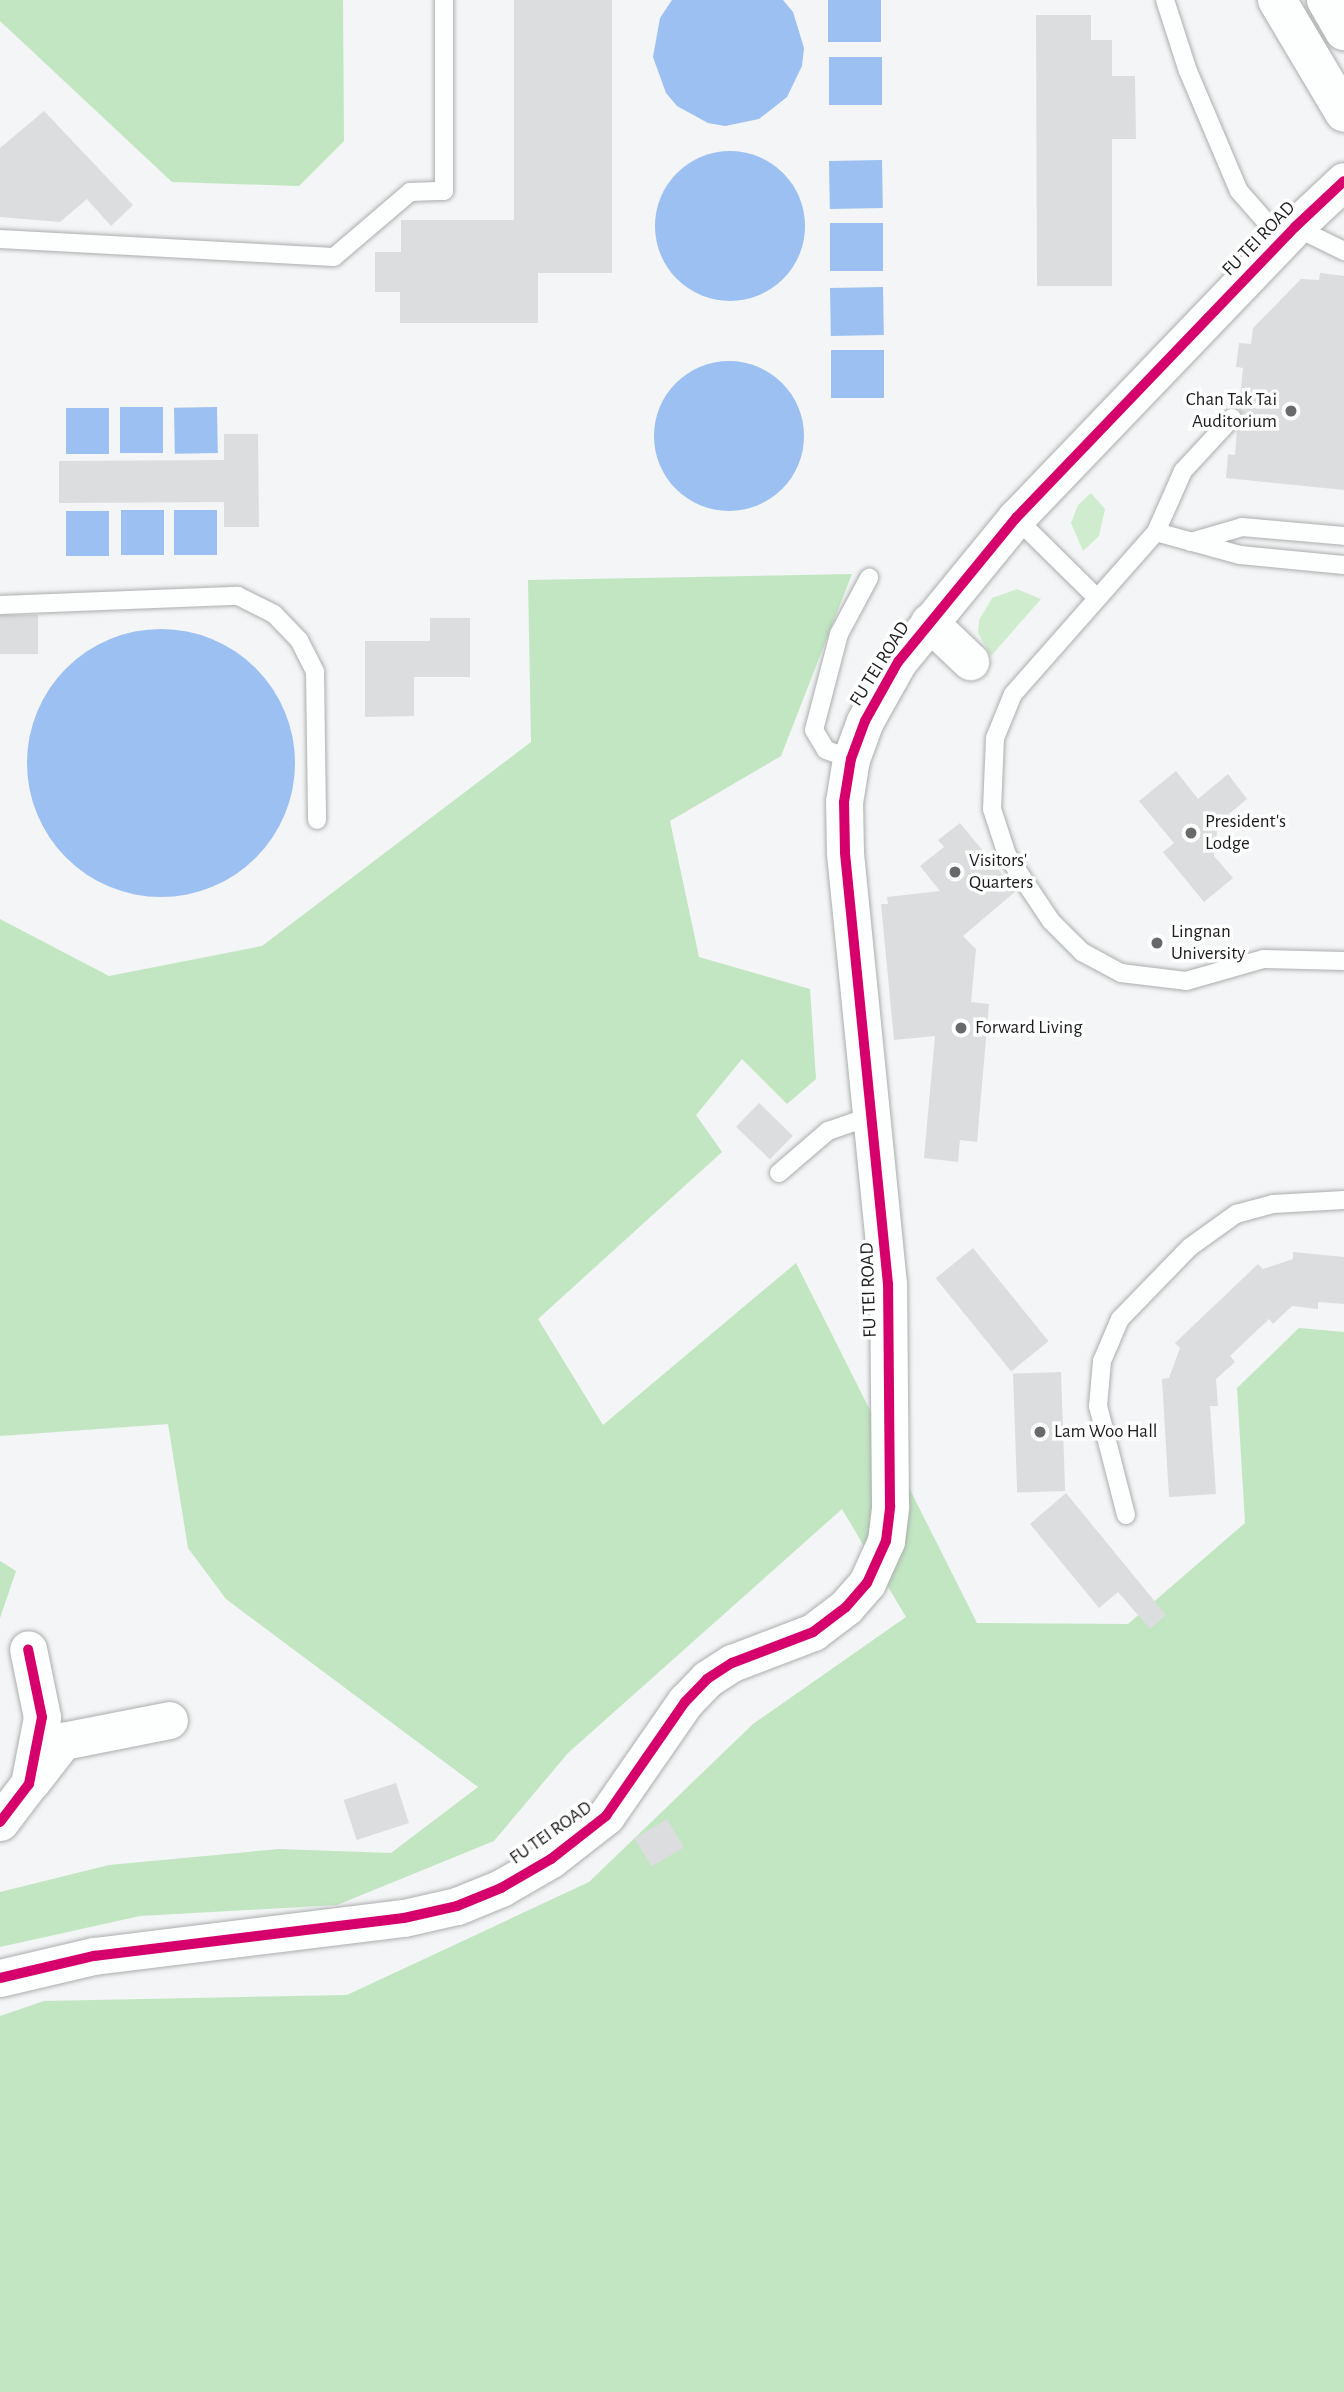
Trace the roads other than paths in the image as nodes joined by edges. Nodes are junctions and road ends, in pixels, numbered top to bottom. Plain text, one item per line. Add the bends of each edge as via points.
1 (444, 0) edge
2 (1165, 0) edge
3 (1277, 0) edge
4 (1325, 0) edge
5 (1344, 31) edge
6 (1344, 113) edge
7 (1344, 181) edge
8 (1288, 233) junction
9 (0, 239) edge
10 (1344, 251) edge
11 (1232, 418) dead end
12 (1016, 518) junction
13 (1156, 532) junction
14 (1344, 536) edge
15 (1188, 543) junction
16 (1344, 565) edge
17 (869, 578) dead end
18 (1097, 598) junction
19 (0, 605) edge
20 (929, 622) junction
21 (970, 661) dead end
22 (851, 759) junction
23 (317, 820) dead end
24 (1344, 961) edge
25 (874, 1115) junction
26 (779, 1172) dead end
27 (1344, 1200) edge
28 (1126, 1515) dead end
29 (28, 1648) dead end
30 (169, 1720) dead end
31 (29, 1784) junction
32 (0, 1822) edge
33 (0, 1978) edge

1 - 9 lane via 444,191 410,192 334,257
2 - 8 lane via 1188,71 1239,191
3 - 6 main road
4 - 5 main road
7 - 8 street, FU TEI ROAD
8 - 10 lane
8 - 12 street, FU TEI ROAD
11 - 13 lane via 1183,471
12 - 18 lane
12 - 20 street, FU TEI ROAD
13 - 15 lane
13 - 18 lane
14 - 15 lane via 1242,527
15 - 16 lane via 1240,555
17 - 22 lane via 834,647 814,730 826,750
18 - 24 lane via 1013,694 995,738 992,809 1020,875 1074,945 1101,964 1142,979 1186,981 1282,957
19 - 23 lane via 238,596 274,614 299,640 316,671
20 - 21 street, FU TEI ROAD
20 - 22 street, FU TEI ROAD via 880,690
22 - 25 street, FU TEI ROAD via 844,842
25 - 26 lane via 828,1132
25 - 33 street, FU TEI ROAD via 888,1284 890,1506 881,1558 846,1608 813,1632 733,1663 707,1679 685,1702 606,1816 551,1859 501,1888 457,1906 404,1918 94,1956
27 - 28 lane via 1273,1204 1236,1214 1190,1247 1120,1319 1102,1361 1098,1406
29 - 31 street via 42,1717
30 - 31 street via 63,1741
31 - 32 street

